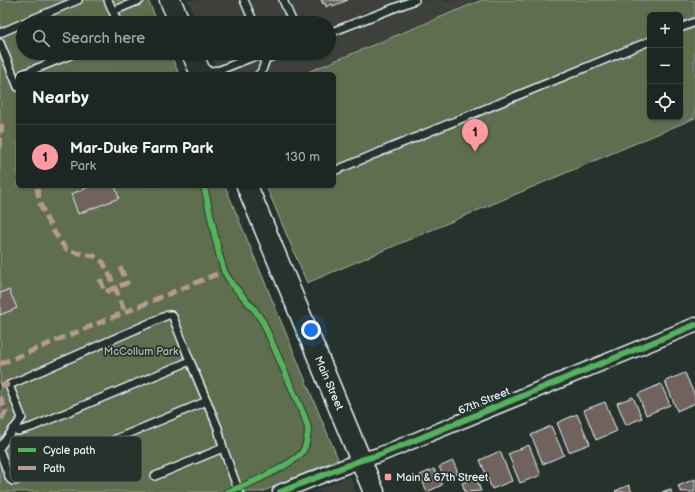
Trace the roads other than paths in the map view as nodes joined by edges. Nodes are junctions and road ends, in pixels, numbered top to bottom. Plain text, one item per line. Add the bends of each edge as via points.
1 (78, 0) edge
2 (108, 0) edge
3 (140, 0) edge
4 (170, 0) edge
5 (244, 0) edge
6 (283, 0) edge
7 (415, 0) edge
8 (401, 2) edge
9 (112, 11) junction
10 (40, 16) edge
11 (114, 16) edge
12 (177, 16) edge
13 (251, 16) edge
14 (290, 16) edge
15 (695, 22) edge
16 (16, 26) edge
17 (683, 27) edge
18 (336, 30) edge
19 (0, 33) edge
20 (647, 42) edge
21 (0, 43) edge
22 (58, 60) edge
23 (245, 60) edge
24 (266, 60) edge
25 (197, 65) edge
26 (28, 72) edge
27 (261, 72) edge
28 (16, 77) edge
29 (336, 170) edge
30 (248, 188) edge
31 (695, 325) edge
32 (190, 361) junction
33 (207, 401) junction
34 (13, 429) junction
35 (123, 436) edge
36 (0, 447) edge
37 (223, 448) junction
38 (0, 452) edge
39 (361, 460) junction
40 (155, 476) dead end
41 (10, 479) edge
42 (239, 492) edge
43 (280, 492) edge
44 (374, 492) edge

1 - 10 lane
2 - 9 lane
3 - 9 lane
4 - 12 main road
5 - 13 lane
6 - 14 lane
7 - 8 lane
8 - 18 lane
9 - 11 lane
15 - 17 lane
16 - 19 lane
20 - 29 lane
21 - 28 lane
22 - 26 lane
23 - 25 lane via 220,70 210,71
24 - 27 lane
30 - 39 main road, Main Street
31 - 39 street, 67th Street via 379,455
32 - 33 lane
32 - 34 lane via 24,430
32 - 34 lane via 173,317 168,315 9,385 22,418
33 - 35 lane
33 - 37 lane
34 - 36 lane
37 - 40 lane
37 - 42 lane
38 - 41 lane
39 - 43 street, 67th Street
39 - 44 main road, Main Street

